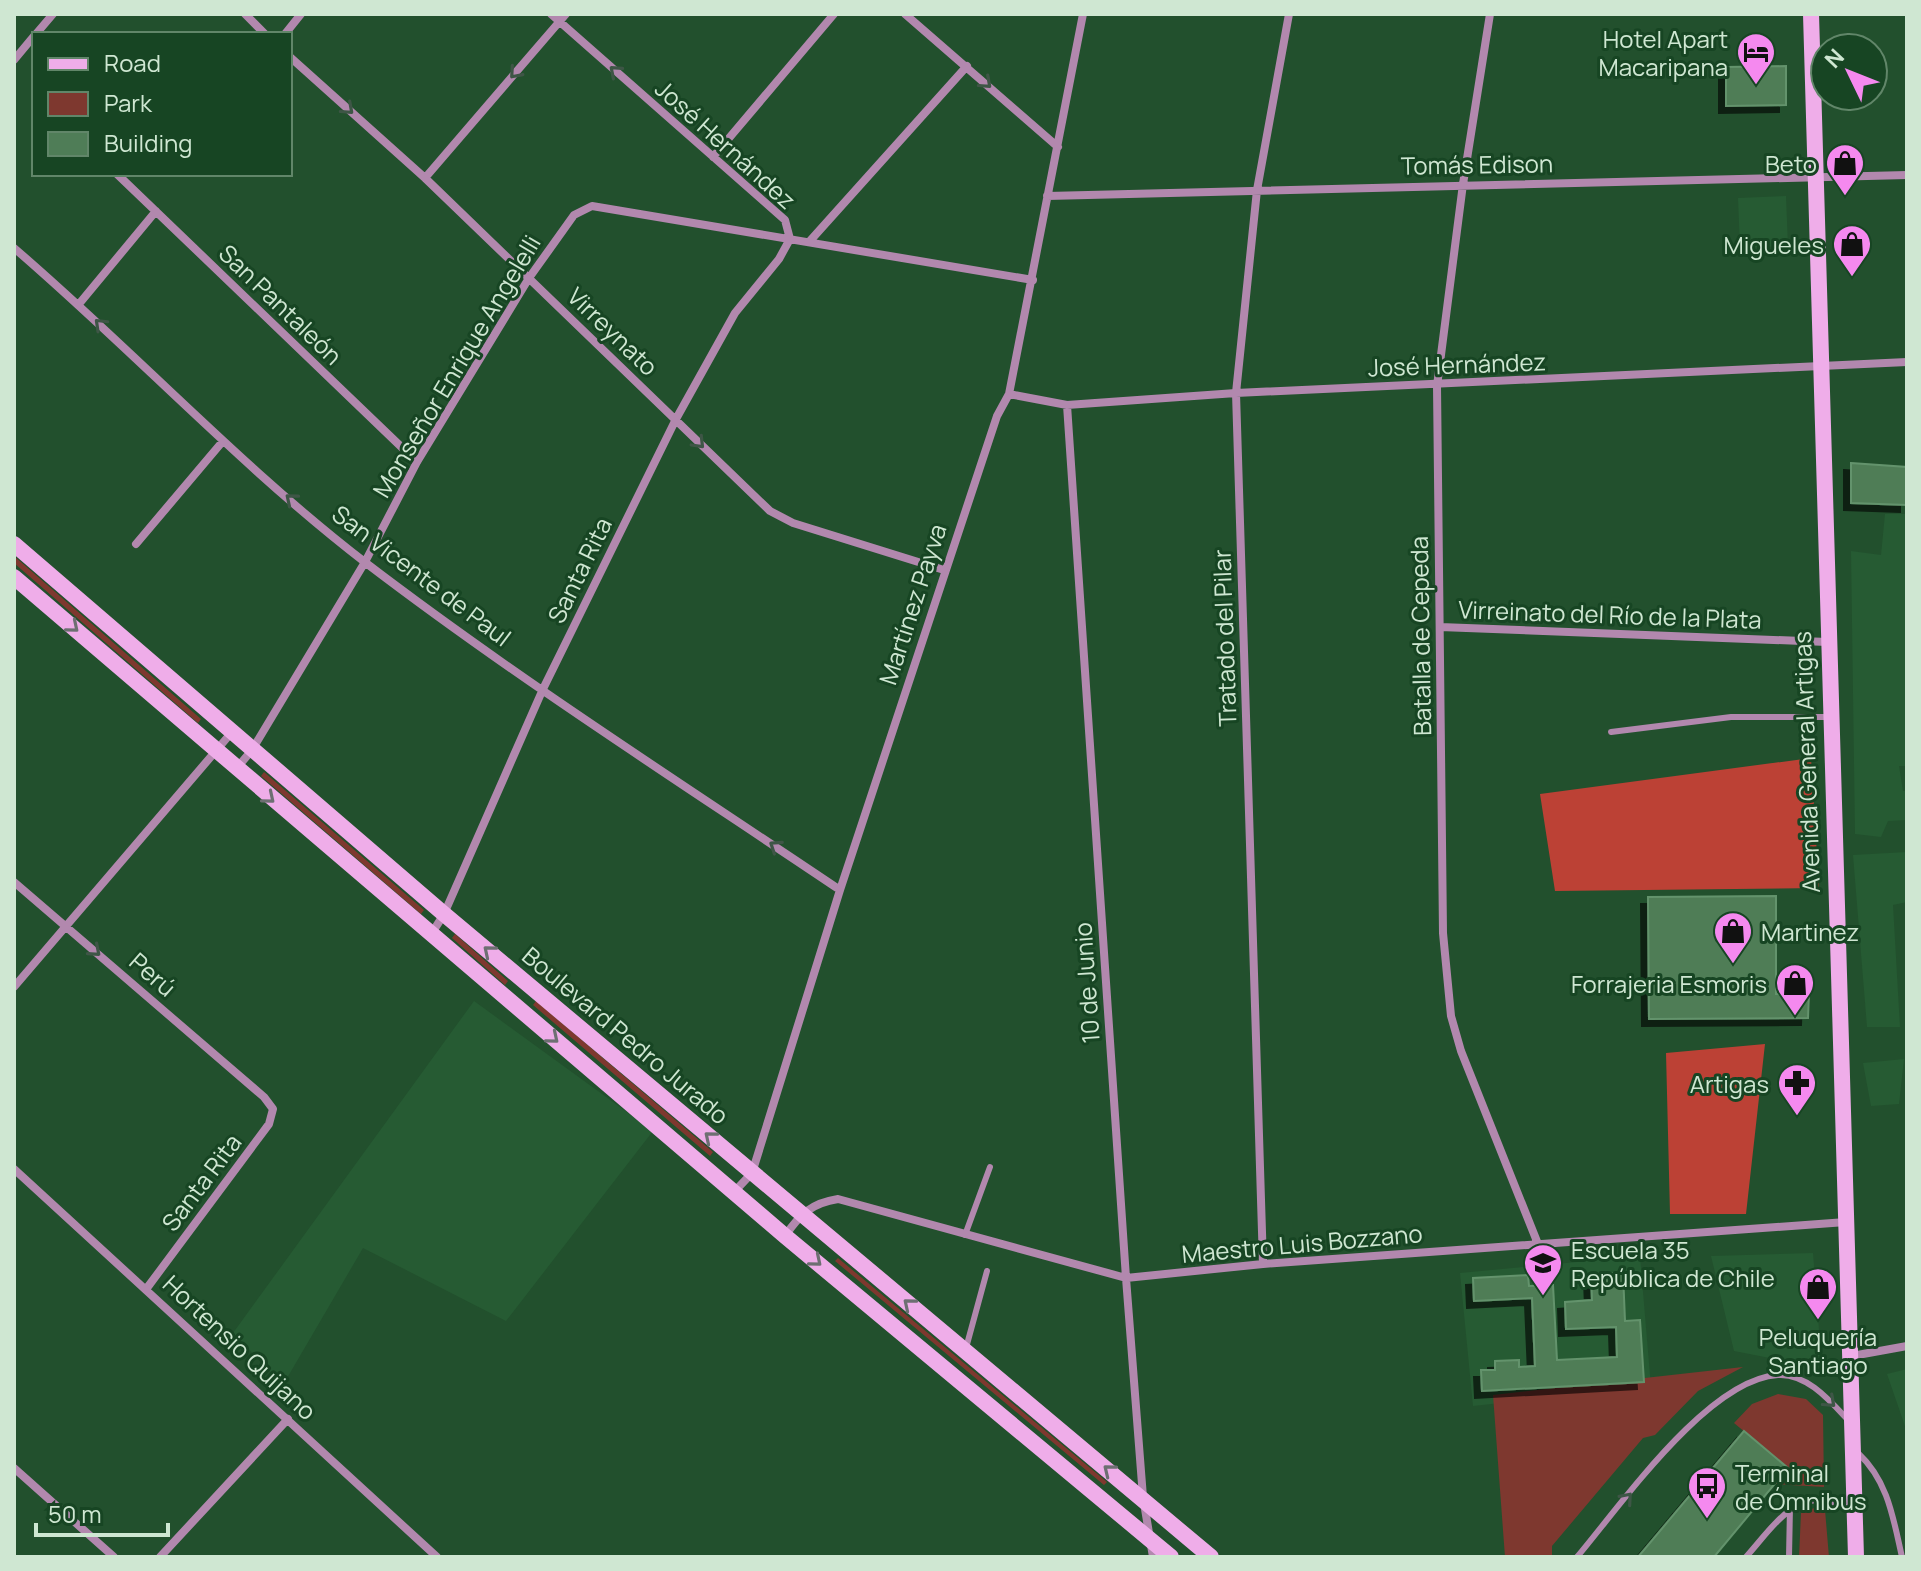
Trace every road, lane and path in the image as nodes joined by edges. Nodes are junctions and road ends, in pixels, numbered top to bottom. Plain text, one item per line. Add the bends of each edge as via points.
1 (53, 14) edge
2 (245, 14) edge
3 (301, 14) edge
4 (551, 14) edge
5 (566, 14) edge
6 (834, 14) edge
7 (905, 14) edge
8 (1083, 14) edge
9 (1289, 14) edge
10 (1490, 14) edge
11 (1811, 14) edge
12 (559, 22) junction
13 (38, 32) edge
14 (263, 32) edge
15 (287, 32) edge
16 (32, 39) edge
17 (292, 59) edge
18 (14, 60) edge
19 (967, 66) junction
20 (1058, 147) junction
21 (713, 157) junction
22 (1907, 175) edge
23 (119, 176) edge
24 (425, 178) junction
25 (1814, 178) junction
26 (1463, 184) junction
27 (1257, 190) junction
28 (1047, 196) junction
29 (156, 211) junction
30 (790, 239) junction
31 (809, 242) junction
32 (14, 248) edge
33 (529, 278) junction
34 (1033, 280) junction
35 (79, 304) junction
36 (1907, 362) edge
37 (1819, 368) junction
38 (1437, 386) junction
39 (1236, 393) junction
40 (1009, 394) junction
41 (1067, 405) junction
42 (676, 419) junction
43 (223, 441) junction
44 (417, 462) junction
45 (14, 544) edge
46 (136, 544) dead end
47 (365, 562) junction
48 (944, 570) junction
49 (14, 577) edge
50 (1440, 627) junction
51 (1827, 642) junction
52 (543, 689) junction
53 (1829, 717) junction
54 (232, 731) junction
55 (1611, 732) dead end
56 (252, 750) junction
57 (216, 753) junction
58 (236, 769) junction
59 (14, 882) edge
60 (840, 890) junction
61 (444, 914) junction
62 (68, 927) junction
63 (431, 934) junction
64 (530, 986) junction
65 (14, 987) edge
66 (514, 1005) junction
67 (264, 1097) joint
68 (990, 1167) dead end
69 (15, 1171) edge
70 (752, 1173) junction
71 (734, 1192) junction
72 (801, 1214) junction
73 (1846, 1222) junction
74 (965, 1235) junction
75 (785, 1236) junction
76 (1538, 1244) junction
77 (1263, 1264) junction
78 (987, 1271) dead end
79 (1126, 1278) junction
80 (147, 1288) junction
81 (1907, 1346) edge
82 (965, 1351) junction
83 (1852, 1356) junction
84 (288, 1419) junction
85 (1855, 1427) junction
86 (1855, 1450) junction
87 (14, 1468) edge
88 (1143, 1497) junction
89 (1790, 1507) junction
90 (1855, 1513) junction
91 (1151, 1540) junction
92 (114, 1557) edge
93 (160, 1557) edge
94 (437, 1557) edge
95 (1153, 1557) edge
96 (1171, 1557) edge
97 (1211, 1557) edge
98 (1577, 1557) edge
99 (1746, 1557) edge
100 (1789, 1557) edge
101 (1856, 1557) edge
102 (1902, 1557) edge

1 - 13 street
2 - 14 street
3 - 15 street
4 - 12 street, José Hernández
5 - 12 street
6 - 21 street
7 - 19 street
8 - 20 street, Martínez Payva
9 - 27 street, Tratado del Pilar
10 - 26 street, Batalla de Cepeda
11 - 25 main road, Avenida General Artigas
21 -> 12 street, José Hernández
12 -> 24 street
16 - 18 street
17 -> 24 street, Virreynato
19 -> 20 street
19 - 31 street
20 - 28 street, Martínez Payva
21 - 30 street, José Hernández via 785,220
22 - 25 street, Tomás Edison
23 - 29 street, San Pantaleón
24 - 33 street, Virreynato
25 - 26 street, Tomás Edison
25 - 37 main road, Avenida General Artigas
26 - 27 street, Tomás Edison
26 - 38 street, Batalla de Cepeda
27 - 28 street, Tomás Edison
27 - 39 street, Tratado del Pilar
28 - 34 street, Martínez Payva
29 - 35 street
29 - 44 street, San Pantaleón
30 - 31 street, José Hernández
30 - 33 street, Monseñor Enrique Angelelli via 592,206 574,215
30 - 42 street, Santa Rita via 735,313
31 - 34 street, José Hernández
32 - 35 street, San Vicente de Paul
33 - 42 street, Virreynato
33 - 44 street, Monseñor Enrique Angelelli
34 - 40 street, Martínez Payva
43 -> 35 street, San Vicente de Paul
36 - 37 street, José Hernández
37 - 38 street, José Hernández
37 - 51 main road, Avenida General Artigas
38 - 39 street, José Hernández
38 - 50 street, Batalla de Cepeda
39 - 41 street, José Hernández
39 - 77 street, Tratado del Pilar
40 - 41 street, José Hernández
40 - 48 street, Martínez Payva
41 - 79 street, 10 de Junio
42 -> 48 street, Virreynato via 770,511
42 - 52 street, Santa Rita
43 - 46 street
47 -> 43 street, San Vicente de Paul
44 - 47 street, Monseñor Enrique Angelelli
45 - 54 main road, Boulevard Pedro Jurado
47 - 52 street, San Vicente de Paul
47 - 56 street, Monseñor Enrique Angelelli
48 - 60 street, Martínez Payva
49 -> 57 main road, Boulevard Pedro Jurado
50 - 51 street, Virreinato del Río de la Plata
50 - 76 street, Batalla de Cepeda via 1443,933 1451,1016
51 - 53 main road, Avenida General Artigas
60 -> 52 street, San Vicente de Paul
52 - 61 street, Santa Rita
53 - 55 lane via 1731,717
53 - 73 main road, Avenida General Artigas
54 - 56 main road, Boulevard Pedro Jurado
54 - 57 street
56 - 58 street, Monseñor Enrique Angelelli
56 - 61 main road, Boulevard Pedro Jurado
57 - 58 main road, Boulevard Pedro Jurado
57 - 62 street
58 -> 63 main road, Boulevard Pedro Jurado
59 - 62 street, Perú
60 - 70 street, Martínez Payva
61 - 63 street, Santa Rita
64 -> 61 main road, Boulevard Pedro Jurado
62 - 65 street
62 -> 67 street, Perú
63 - 66 main road, Boulevard Pedro Jurado
64 - 66 main road
70 -> 64 main road, Boulevard Pedro Jurado
66 -> 71 main road, Boulevard Pedro Jurado
67 - 80 street, Santa Rita via 273,1109 269,1124
68 - 74 lane
69 - 80 street, Hortensio Quijano
70 - 71 street, Martínez Payva
70 - 72 main road, Boulevard Pedro Jurado
71 - 75 main road, Boulevard Pedro Jurado
72 - 74 street, Maestro Luis Bozzano via 838,1199
72 - 75 street
82 -> 72 main road, Boulevard Pedro Jurado
73 - 76 street, Maestro Luis Bozzano
73 - 83 main road, Avenida General Artigas
74 - 79 street, Maestro Luis Bozzano
75 -> 91 main road, Boulevard Pedro Jurado
76 - 77 street, Maestro Luis Bozzano
77 - 79 street, Maestro Luis Bozzano
78 - 82 lane
79 - 88 street, 10 de Junio
80 - 84 street, Hortensio Quijano
81 - 83 street
88 -> 82 main road, Boulevard Pedro Jurado
83 - 85 main road, Avenida General Artigas
84 - 93 street
84 - 94 street, Hortensio Quijano
85 - 86 main road, Avenida General Artigas
98 -> 85 lane via 1702,1411 1744,1384 1780,1374 1805,1382
86 - 90 main road, Avenida General Artigas
86 - 102 lane via 1876,1469
87 - 92 street
88 - 91 street, 10 de Junio
88 - 97 main road, Boulevard Pedro Jurado
89 - 90 lane via 1819,1499
89 - 99 lane
89 - 100 lane
90 - 101 main road, Avenida General Artigas
91 - 95 street, 10 de Junio
91 - 96 main road, Boulevard Pedro Jurado

